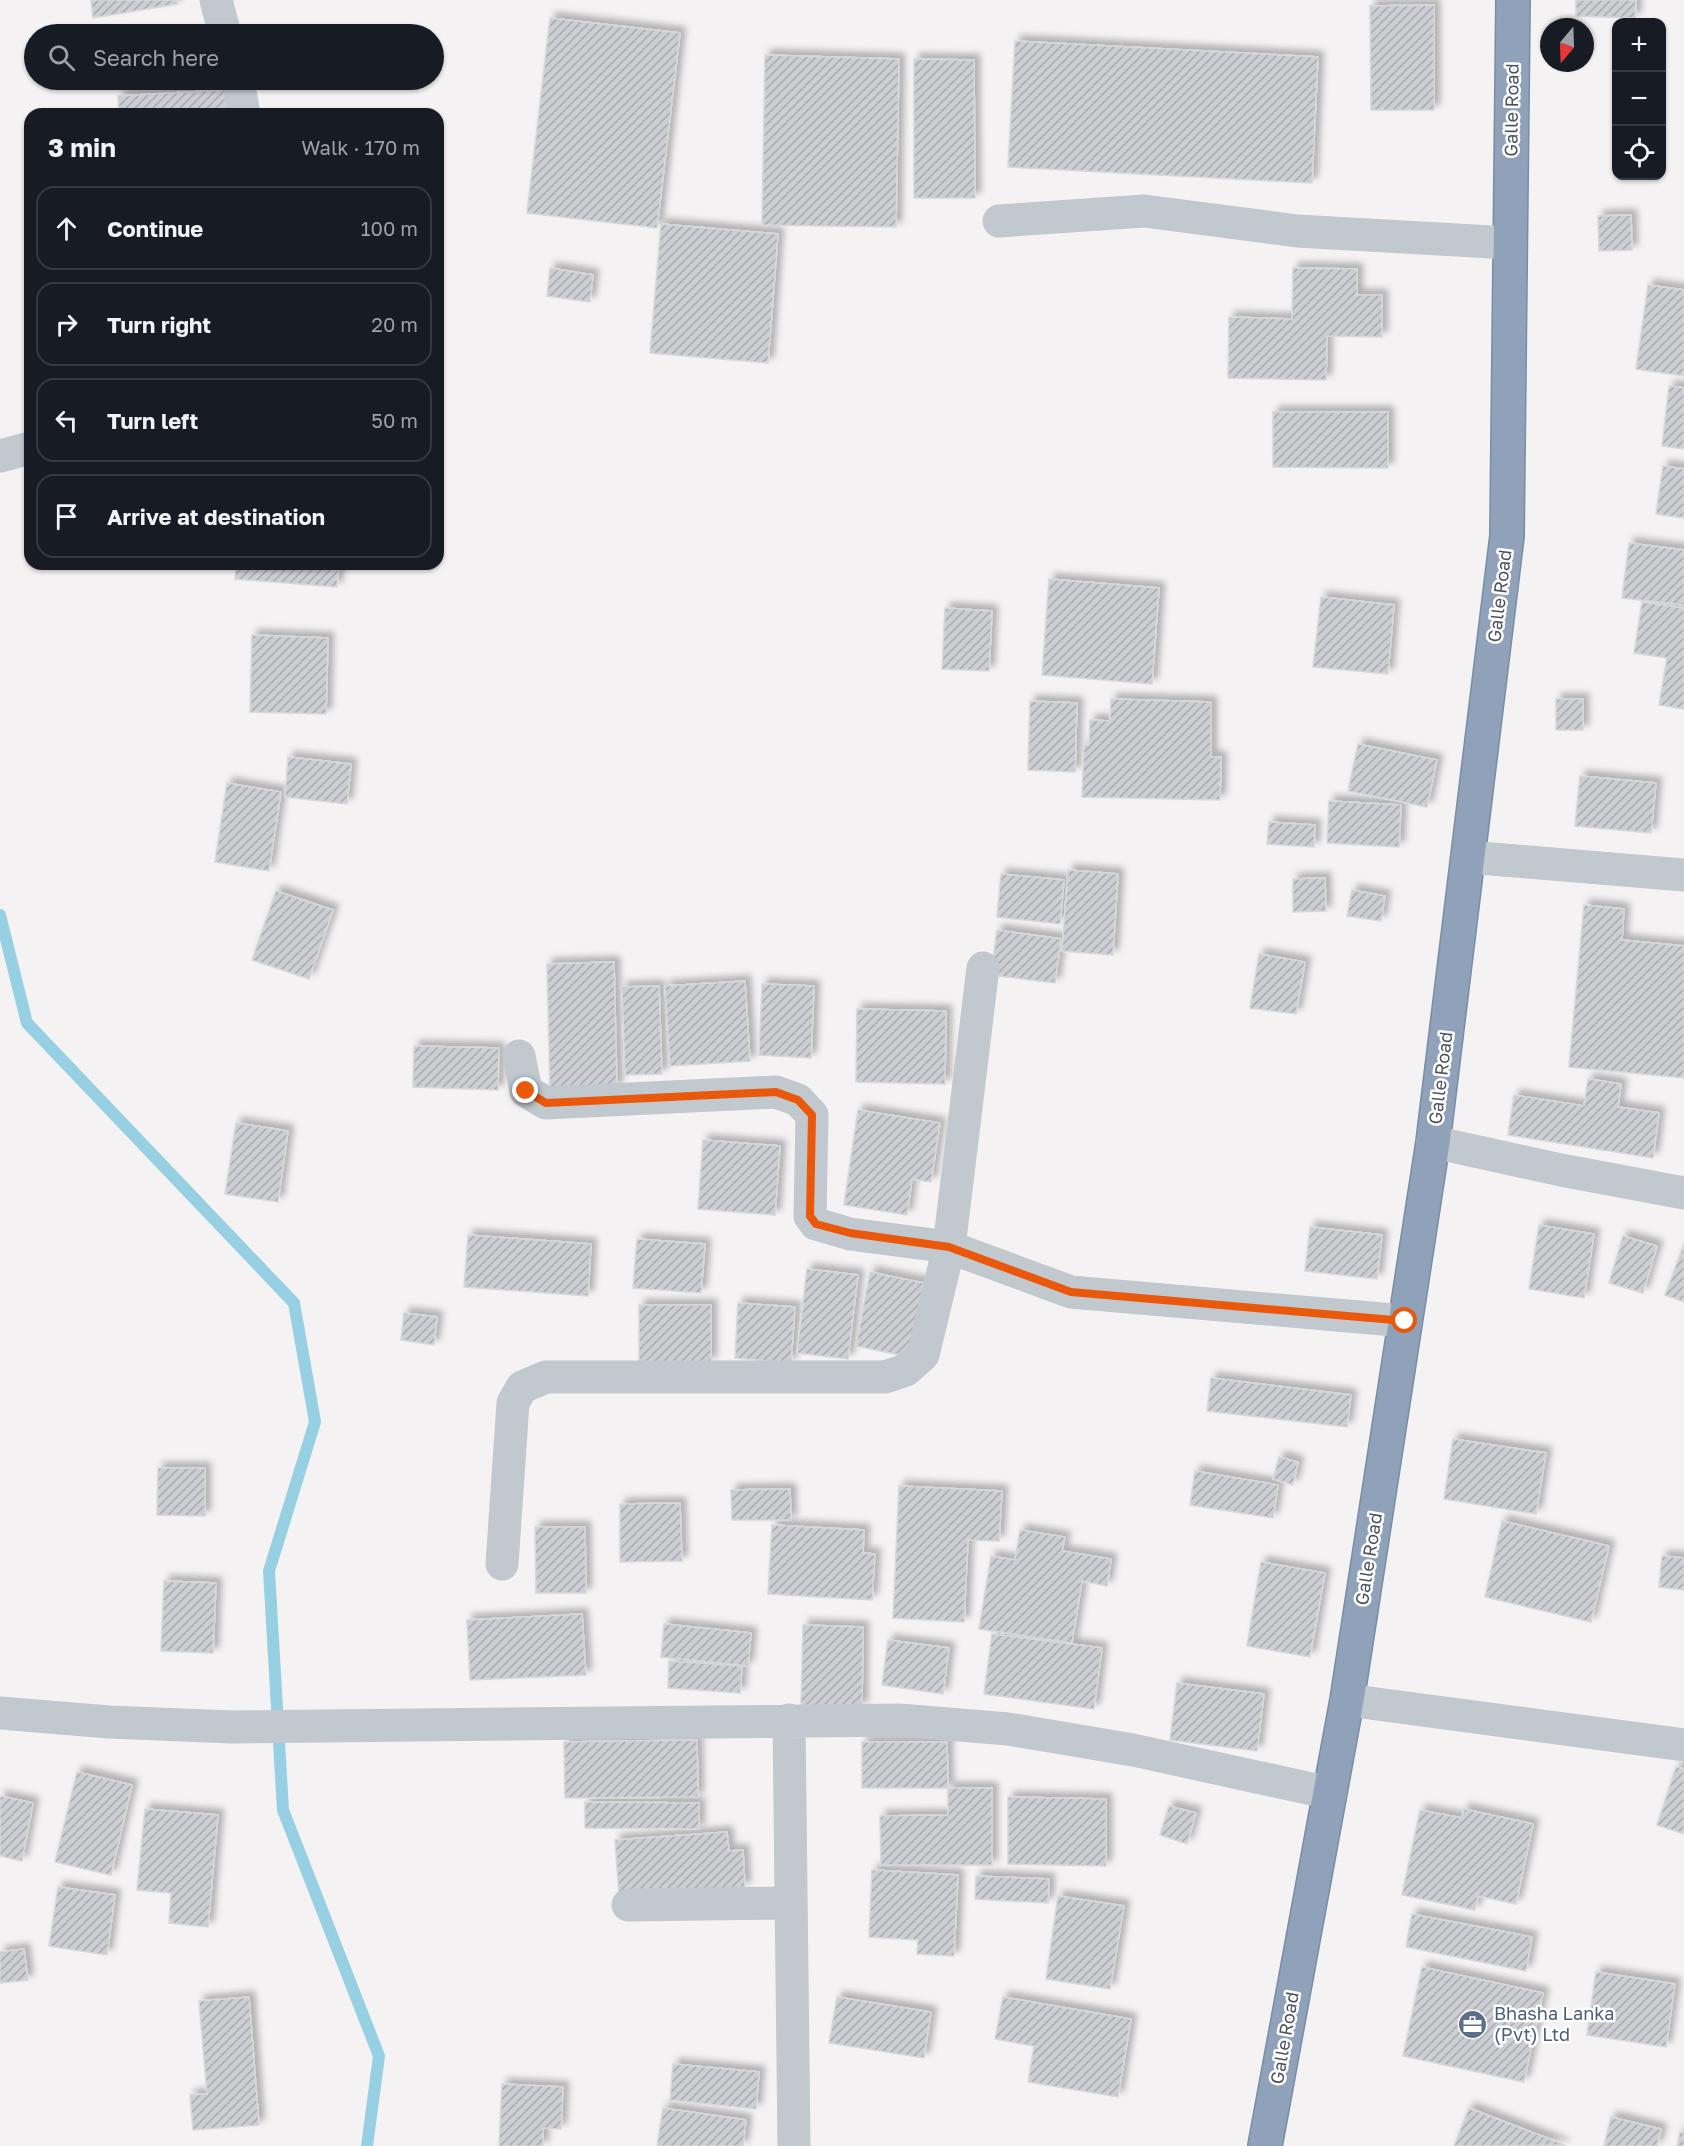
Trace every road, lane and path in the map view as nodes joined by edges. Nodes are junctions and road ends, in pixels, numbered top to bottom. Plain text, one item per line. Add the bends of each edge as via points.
1 (216, 0) edge
2 (1513, 0) edge
3 (222, 24) edge
4 (240, 90) edge
5 (243, 108) edge
6 (999, 221) dead end
7 (1510, 243) junction
8 (24, 450) edge
9 (0, 456) edge
10 (1468, 857) junction
11 (1684, 875) edge
12 (983, 968) dead end
13 (519, 1056) dead end
14 (1433, 1142) junction
15 (1684, 1193) edge
16 (949, 1247) junction
17 (1405, 1321) junction
18 (502, 1564) dead end
19 (1347, 1700) junction
20 (0, 1713) edge
21 (789, 1720) junction
22 (1684, 1745) edge
23 (1330, 1793) junction
24 (791, 1903) junction
25 (628, 1905) dead end
26 (794, 2146) edge
27 (1265, 2146) edge

1 - 3 street
2 - 7 highway, Galle Road
4 - 5 street
6 - 7 street via 1144,211 1297,231
7 - 10 highway, Galle Road via 1507,536
8 - 9 street
10 - 11 street
10 - 14 highway, Galle Road
12 - 16 street
13 - 16 street via 526,1091 546,1103 776,1092 798,1100 812,1115 810,1216 816,1224 850,1233
14 - 15 street
14 - 17 highway, Galle Road
16 - 17 street via 1071,1292
16 - 18 street via 923,1355 906,1370 885,1377 546,1377 522,1387 513,1403
17 - 19 highway, Galle Road
19 - 22 street
19 - 23 highway, Galle Road
20 - 21 street via 232,1726
21 - 23 street via 899,1720 1008,1729 1133,1750
21 - 24 street
23 - 27 highway, Galle Road
24 - 25 street
24 - 26 street

